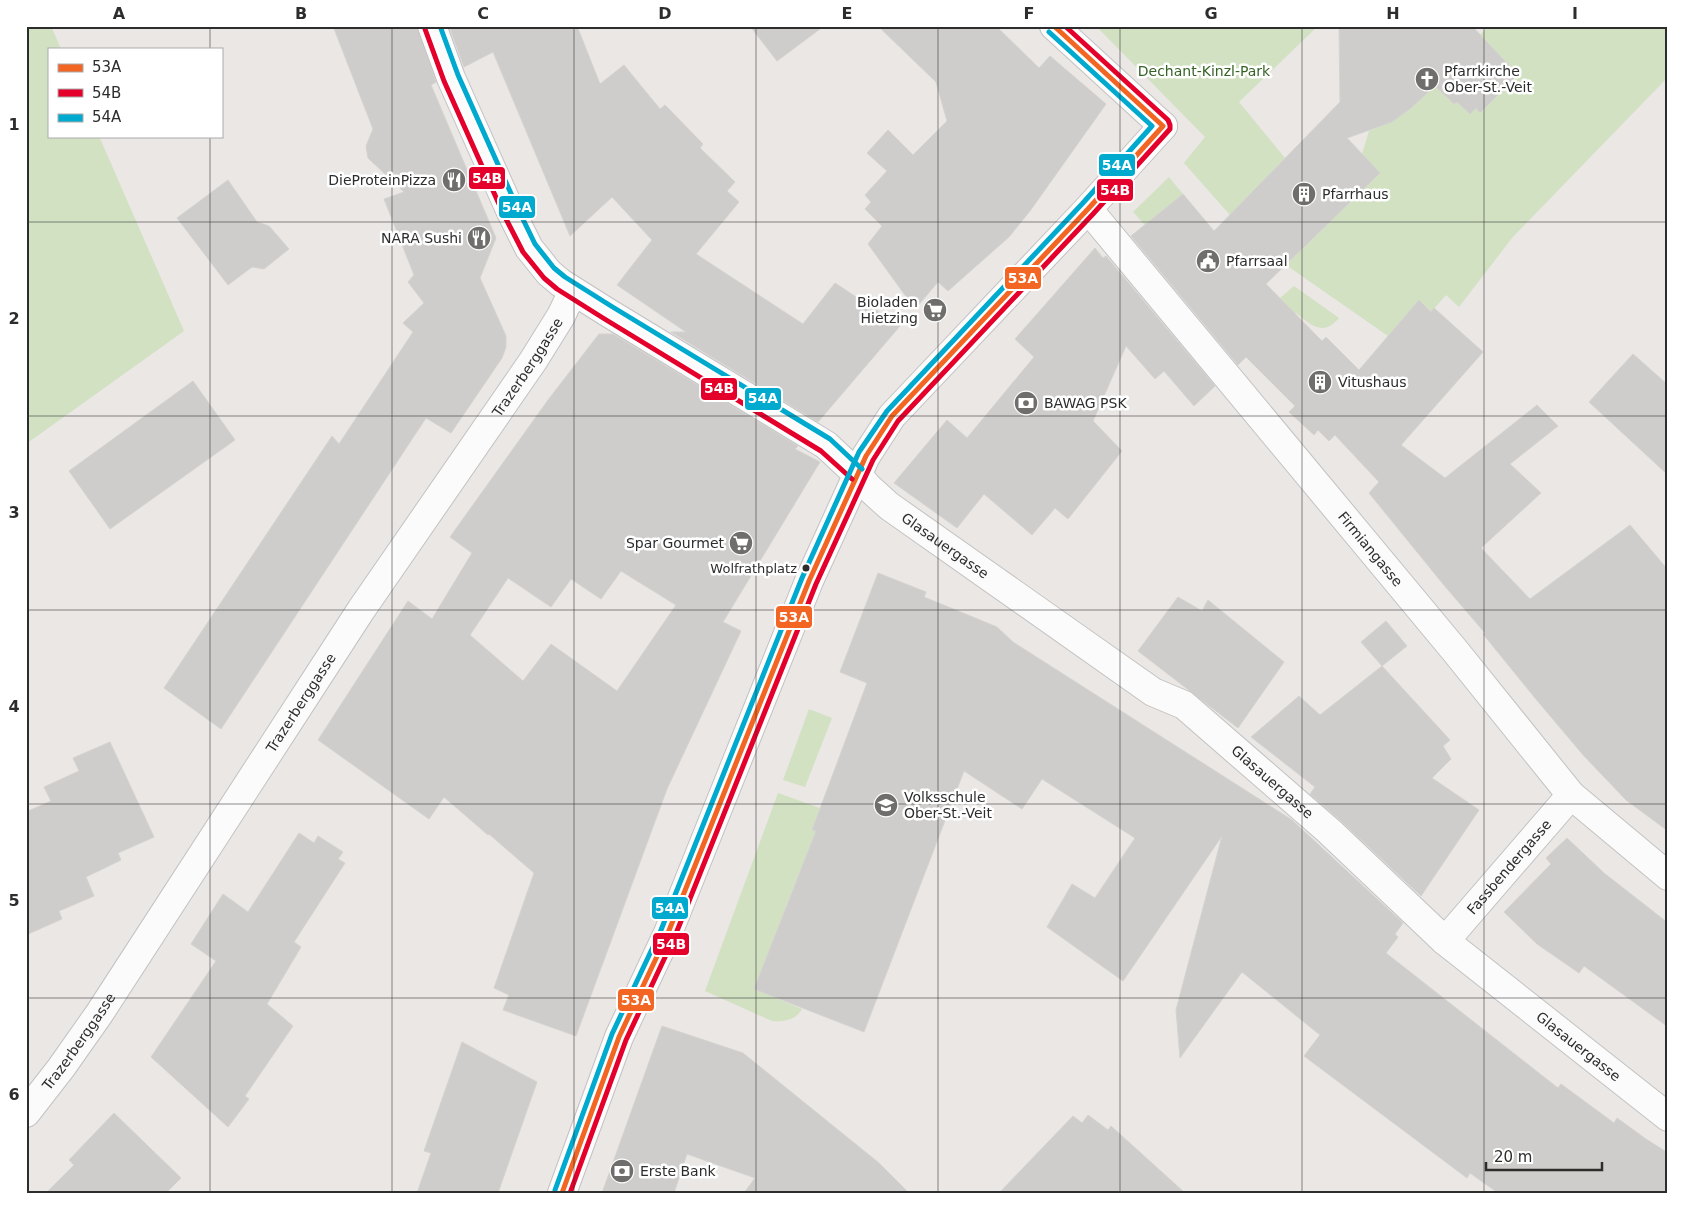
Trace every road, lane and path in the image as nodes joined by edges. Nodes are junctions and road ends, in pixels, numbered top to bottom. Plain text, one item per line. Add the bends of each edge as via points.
1 (432, 26) edge
2 (1060, 32) edge
3 (1088, 209) junction
4 (573, 291) junction
5 (857, 474) junction
6 (1571, 795) junction
7 (1668, 876) edge
8 (1446, 941) junction
9 (26, 1113) edge
10 (1668, 1116) edge
11 (562, 1193) edge

1 - 4 street, Glasauergasse via 451,78 520,231 548,273
2 - 3 street via 1163,126
3 - 5 street via 892,416
3 - 6 street, Firmiangasse
4 - 5 street, Glasauergasse via 826,445
4 - 9 street, Trazerberggasse via 533,361 366,602 110,998 62,1068
5 - 8 street, Glasauergasse via 889,506 1152,692 1184,705 1329,831
5 - 11 street via 809,581 668,933 619,1037
6 - 7 street, Firmiangasse
6 - 8 street, Fassbendergasse
8 - 10 street, Glasauergasse

